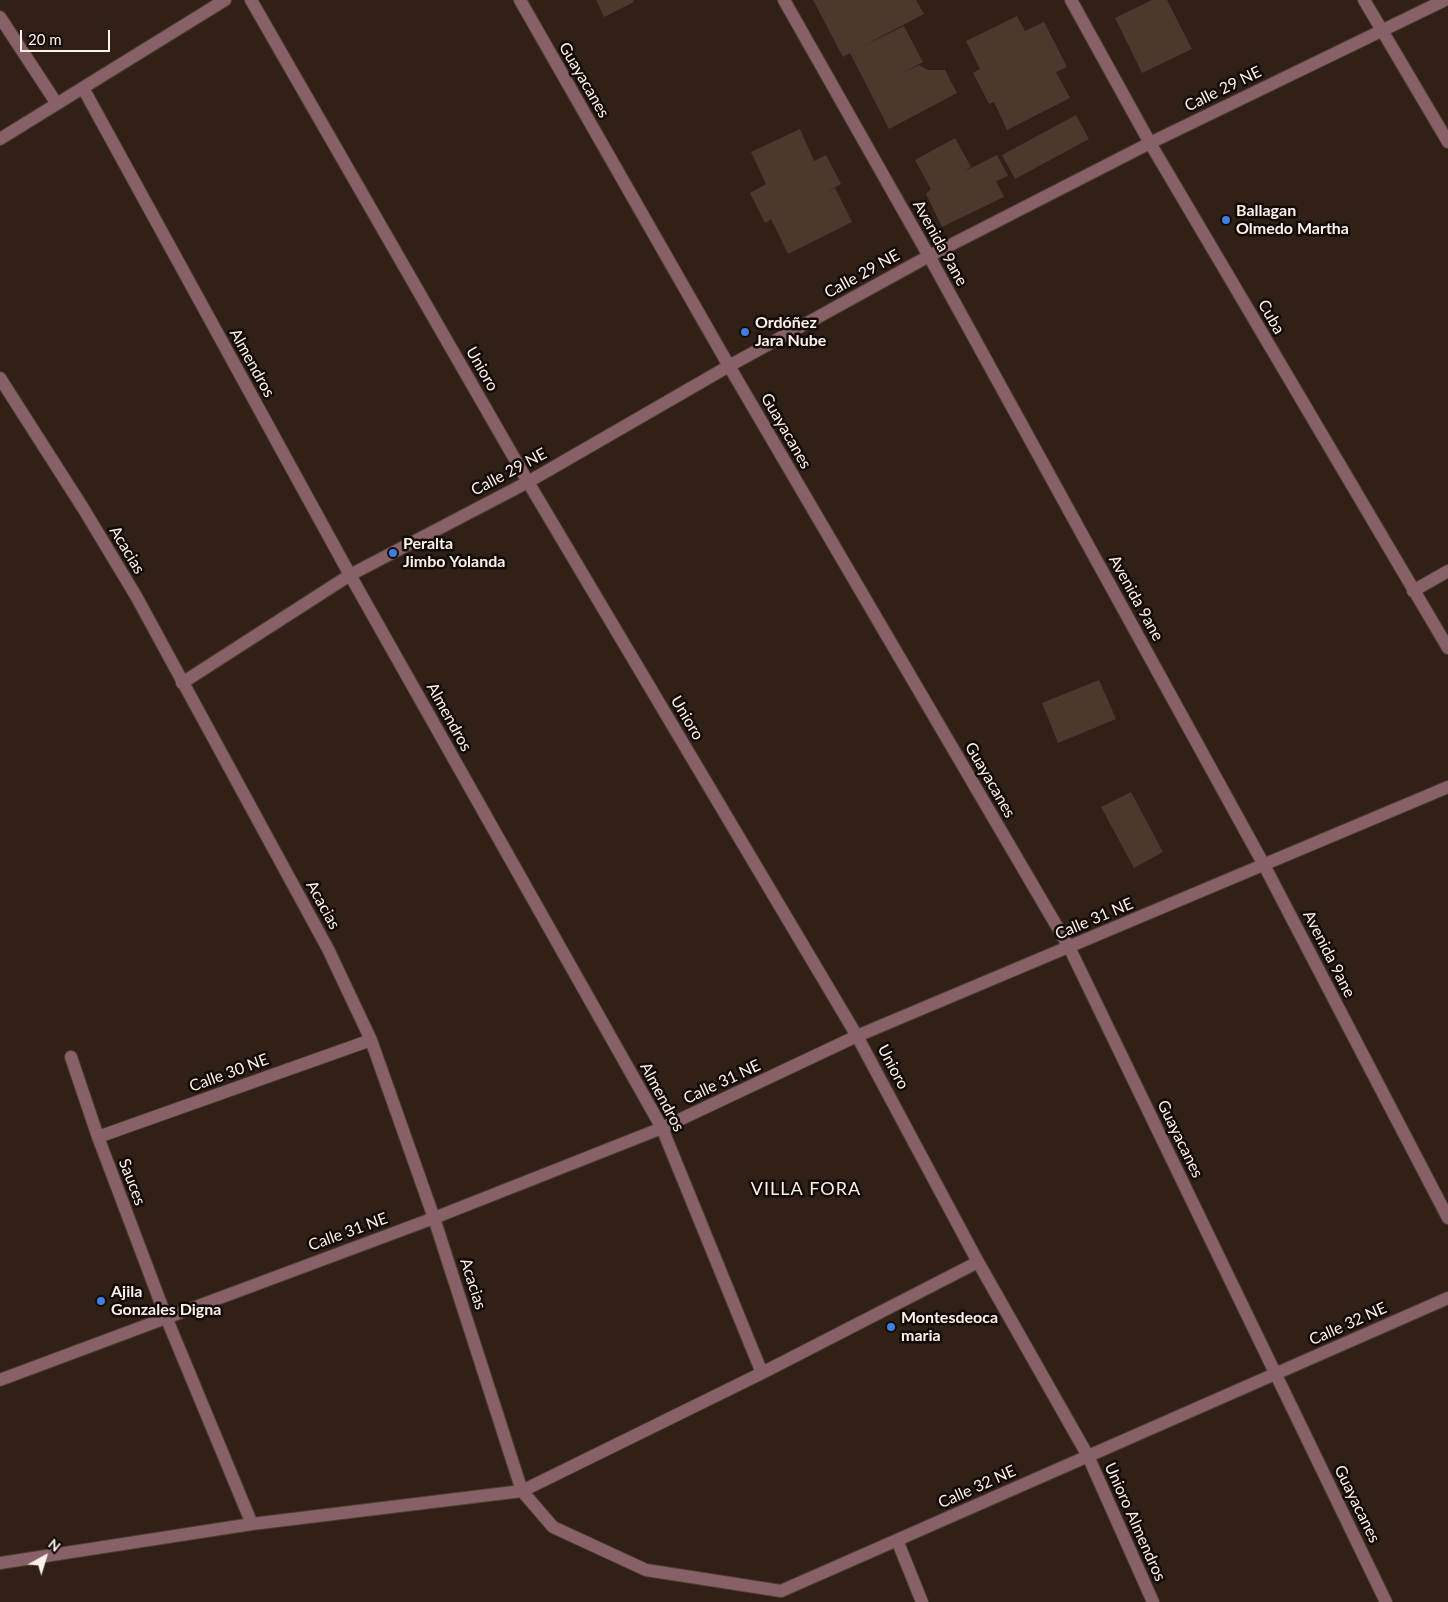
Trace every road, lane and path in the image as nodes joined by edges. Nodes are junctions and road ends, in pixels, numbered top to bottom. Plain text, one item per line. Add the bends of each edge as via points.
1 (226, 0) edge
2 (251, 0) edge
3 (520, 0) edge
4 (784, 0) edge
5 (1071, 0) edge
6 (1364, 0) edge
7 (1445, 0) edge
8 (0, 17) edge
9 (1382, 31) junction
10 (83, 88) junction
11 (58, 104) junction
12 (0, 139) edge
13 (1448, 142) edge
14 (1150, 143) junction
15 (929, 256) junction
16 (729, 366) junction
17 (0, 378) edge
18 (528, 482) junction
19 (1448, 571) edge
20 (350, 575) junction
21 (1413, 591) junction
22 (1448, 648) edge
23 (182, 683) junction
24 (1448, 787) edge
25 (1264, 865) junction
26 (1069, 947) junction
27 (857, 1036) junction
28 (371, 1040) junction
29 (71, 1057) dead end
30 (662, 1128) junction
31 (98, 1137) junction
32 (434, 1218) junction
33 (1448, 1218) edge
34 (978, 1262) junction
35 (1448, 1298) edge
36 (166, 1317) junction
37 (762, 1373) junction
38 (1275, 1374) junction
39 (0, 1380) edge
40 (1088, 1456) junction
41 (522, 1491) junction
42 (252, 1524) junction
43 (897, 1540) junction
44 (0, 1563) edge
45 (783, 1596) edge
46 (922, 1602) edge
47 (1153, 1602) edge
48 (1386, 1602) edge

1 - 10 street
2 - 18 street, Unioro
3 - 16 street, Guayacanes
4 - 15 street, Avenida 9ane
5 - 14 street, Cuba
6 - 9 street
7 - 9 street, Calle 29 NE
8 - 11 street
9 - 13 street
9 - 14 street, Calle 29 NE
10 - 11 street
10 - 20 street, Almendros
11 - 12 street
14 - 15 street, Calle 29 NE
14 - 21 street, Cuba
15 - 16 street, Calle 29 NE
15 - 25 street, Avenida 9ane
16 - 18 street, Calle 29 NE
16 - 26 street, Guayacanes
17 - 23 street, Acacias via 136,596
18 - 20 street, Calle 29 NE
18 - 27 street, Unioro
19 - 21 street
20 - 23 street, Calle 29 NE
20 - 30 street, Almendros
21 - 22 street, Cuba
23 - 28 street, Acacias via 328,949
24 - 25 street, Calle 31 NE
25 - 26 street, Calle 31 NE
25 - 33 street, Avenida 9ane
26 - 27 street, Calle 31 NE
26 - 38 street, Guayacanes
27 - 30 street, Calle 31 NE
27 - 34 street, Unioro
28 - 31 street, Calle 30 NE
28 - 32 street, Acacias
29 - 31 street, Sauces
30 - 32 street, Calle 31 NE
30 - 37 street, Almendros
31 - 36 street, Sauces
32 - 36 street, Calle 31 NE
32 - 41 street, Acacias
34 - 37 street
34 - 40 street, Unioro
35 - 38 street, Calle 32 NE
36 - 39 street, Calle 31 NE
36 - 42 street, Sauces
37 - 41 street
38 - 40 street, Calle 32 NE
38 - 48 street, Guayacanes
40 - 43 street, Calle 32 NE
40 - 47 street, Unioro Almendros
41 - 42 street
41 - 45 street, Calle 32 NE via 554,1527 646,1570
42 - 44 street
43 - 45 street, Calle 32 NE
43 - 46 street

